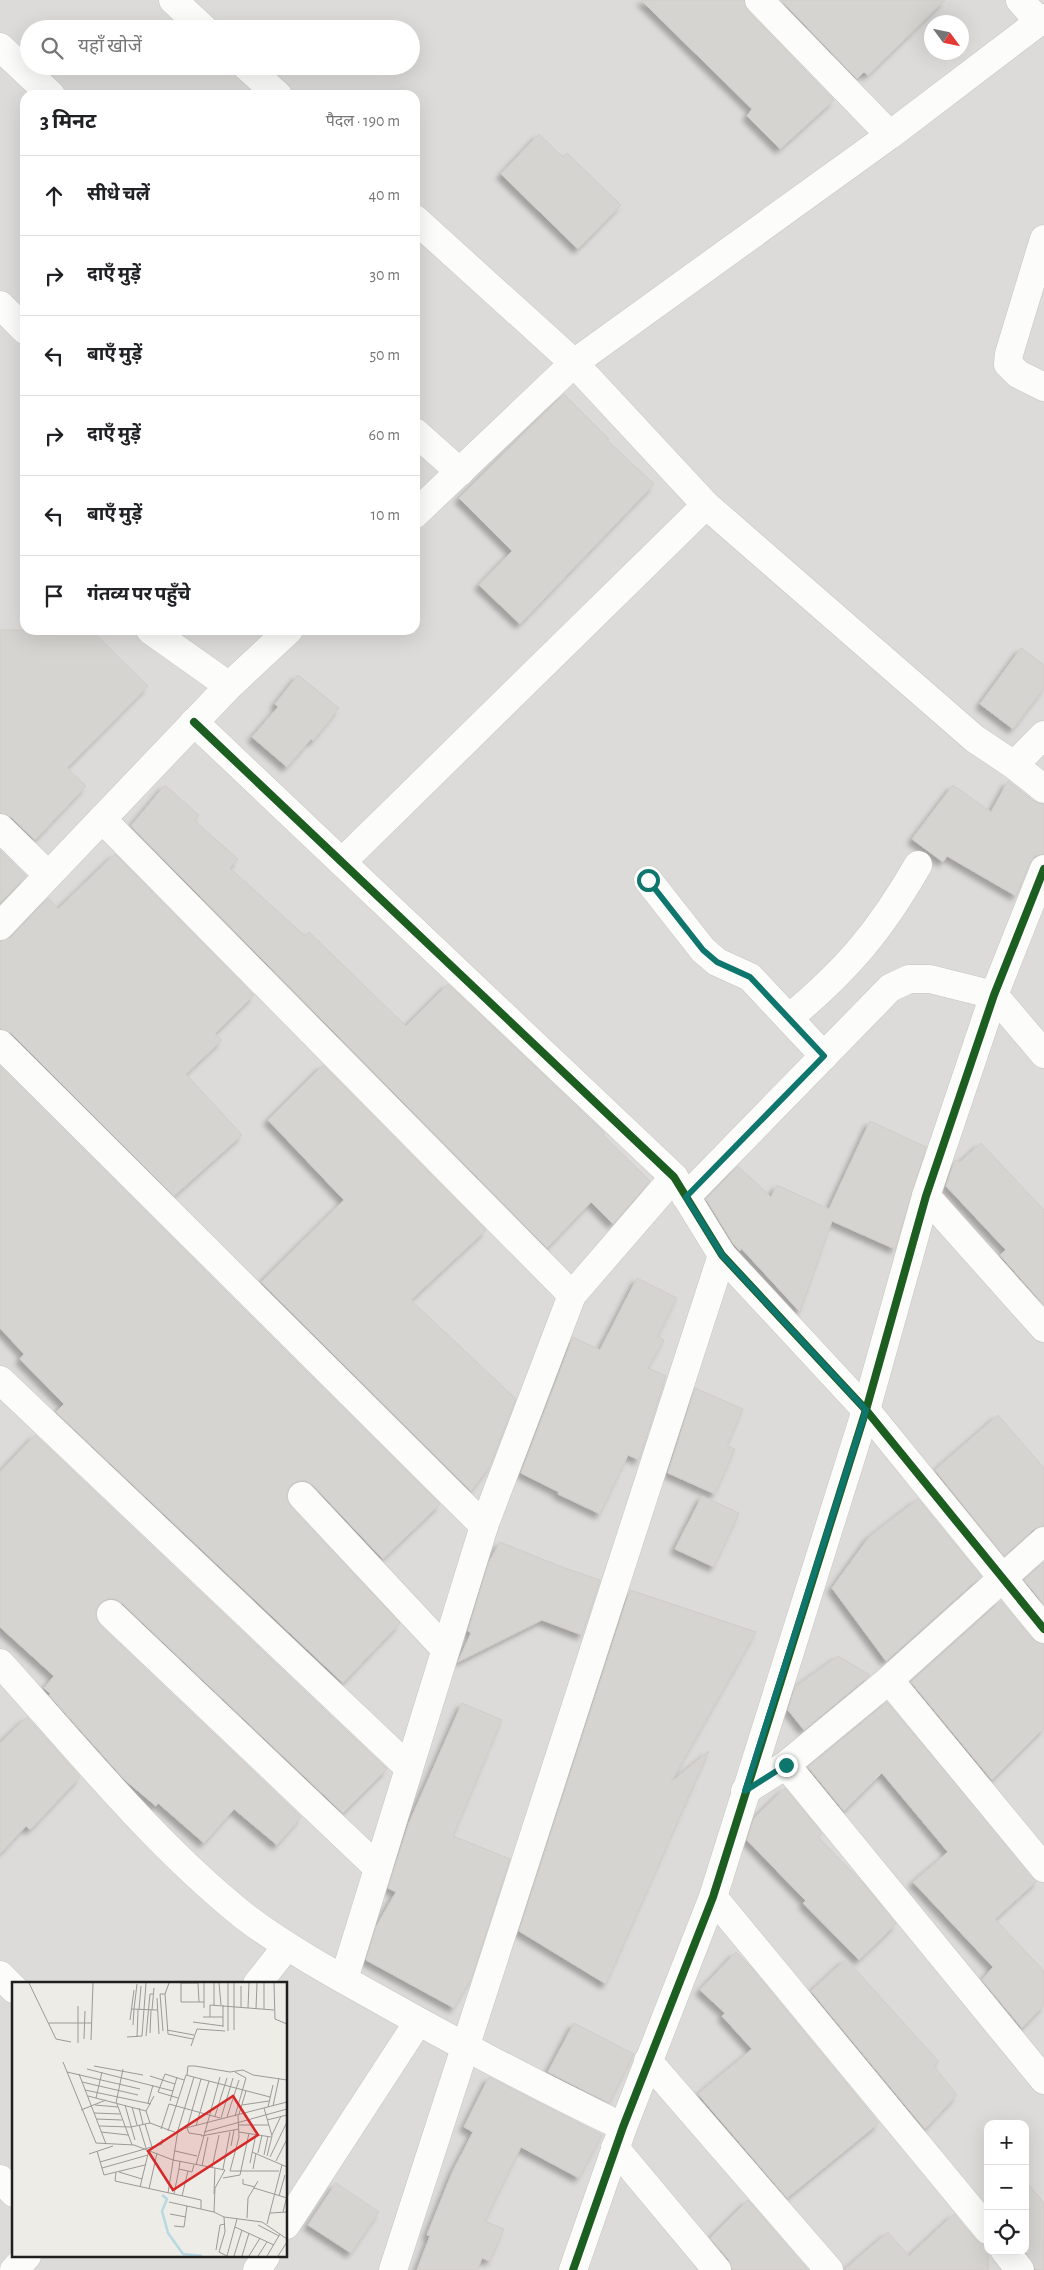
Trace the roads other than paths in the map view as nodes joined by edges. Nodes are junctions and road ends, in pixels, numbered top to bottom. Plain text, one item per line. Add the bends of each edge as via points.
1 (172, 0) edge
2 (759, 0) edge
3 (1020, 0) edge
4 (194, 20) edge
5 (1042, 20) edge
6 (0, 47) edge
7 (20, 66) edge
8 (30, 75) edge
9 (256, 75) edge
10 (46, 90) edge
11 (272, 90) edge
12 (890, 135) junction
13 (420, 224) edge
14 (1044, 239) edge
15 (0, 305) edge
16 (20, 325) edge
17 (574, 363) junction
18 (1044, 386) edge
19 (420, 436) edge
20 (460, 472) junction
21 (706, 505) junction
22 (420, 509) edge
23 (157, 635) edge
24 (284, 635) edge
25 (229, 686) junction
26 (194, 722) junction
27 (1044, 735) edge
28 (1014, 765) junction
29 (1044, 789) edge
30 (102, 819) junction
31 (0, 828) edge
32 (342, 862) junction
33 (918, 865) dead end
34 (1044, 869) edge
35 (48, 875) junction
36 (648, 880) dead end
37 (0, 926) edge
38 (994, 995) junction
39 (789, 1018) junction
40 (0, 1044) edge
41 (1044, 1054) edge
42 (824, 1056) junction
43 (680, 1187) junction
44 (926, 1196) junction
45 (722, 1255) junction
46 (572, 1296) junction
47 (1044, 1328) edge
48 (0, 1380) edge
49 (866, 1410) junction
50 (302, 1496) dead end
51 (484, 1526) junction
52 (1044, 1542) edge
53 (1004, 1579) junction
54 (111, 1614) dead end
55 (1044, 1629) edge
56 (445, 1649) junction
57 (0, 1664) edge
58 (889, 1680) junction
59 (786, 1765) junction
60 (408, 1767) junction
61 (745, 1791) junction
62 (378, 1868) junction
63 (1044, 1868) edge
64 (713, 1897) junction
65 (287, 1946) junction
66 (0, 1975) edge
67 (344, 1980) junction
68 (259, 1982) edge
69 (12, 1987) edge
70 (418, 2022) junction
71 (466, 2049) junction
72 (648, 2061) junction
73 (1044, 2080) edge
74 (619, 2138) junction
75 (0, 2180) edge
76 (12, 2191) edge
77 (288, 2221) edge
78 (984, 2225) edge
79 (1008, 2255) edge
80 (25, 2258) edge
81 (265, 2258) edge
82 (14, 2270) edge
83 (257, 2270) edge
84 (393, 2270) edge
85 (573, 2270) edge
86 (717, 2270) edge
87 (829, 2270) edge
88 (1020, 2270) edge

1 - 4 street
2 - 12 street
3 - 5 street
5 - 12 street
6 - 7 street
8 - 10 street
9 - 11 street
12 - 17 street
13 - 17 street
14 - 18 street via 1008,364 1018,374
15 - 16 street
17 - 20 street
17 - 21 street
19 - 20 street
20 - 22 street
21 - 28 street via 975,738
21 - 32 street
23 - 25 street
24 - 25 street
25 - 26 street
26 - 30 street
26 - 32 street
27 - 28 street
28 - 29 street
30 - 35 street
30 - 46 street
31 - 35 street
32 - 43 street
33 - 39 street via 862,950 828,986
34 - 38 street
35 - 37 street
36 - 39 street via 703,950 717,962 750,977
38 - 41 street
38 - 42 street via 930,979 909,979 890,988
38 - 44 street
39 - 42 street
40 - 51 street
42 - 43 street
43 - 45 street
43 - 46 street
44 - 47 street
44 - 49 street
45 - 49 street
45 - 71 street
46 - 51 street
48 - 60 street
49 - 53 street
49 - 61 street
50 - 56 street
51 - 56 street
52 - 53 street
53 - 55 street
53 - 58 street
54 - 62 street
56 - 60 street
57 - 65 street via 143,1821 197,1875 244,1916
58 - 59 street
58 - 63 street
59 - 61 street
59 - 73 street
60 - 62 street
61 - 64 street
62 - 67 street
64 - 72 street
64 - 78 street
65 - 67 street
65 - 68 street
66 - 69 street
67 - 70 street
70 - 71 street
70 - 77 street
71 - 74 street
71 - 84 street
72 - 74 street
72 - 87 street
74 - 85 street
74 - 86 street
75 - 76 street
79 - 88 street
80 - 82 street
81 - 83 street

